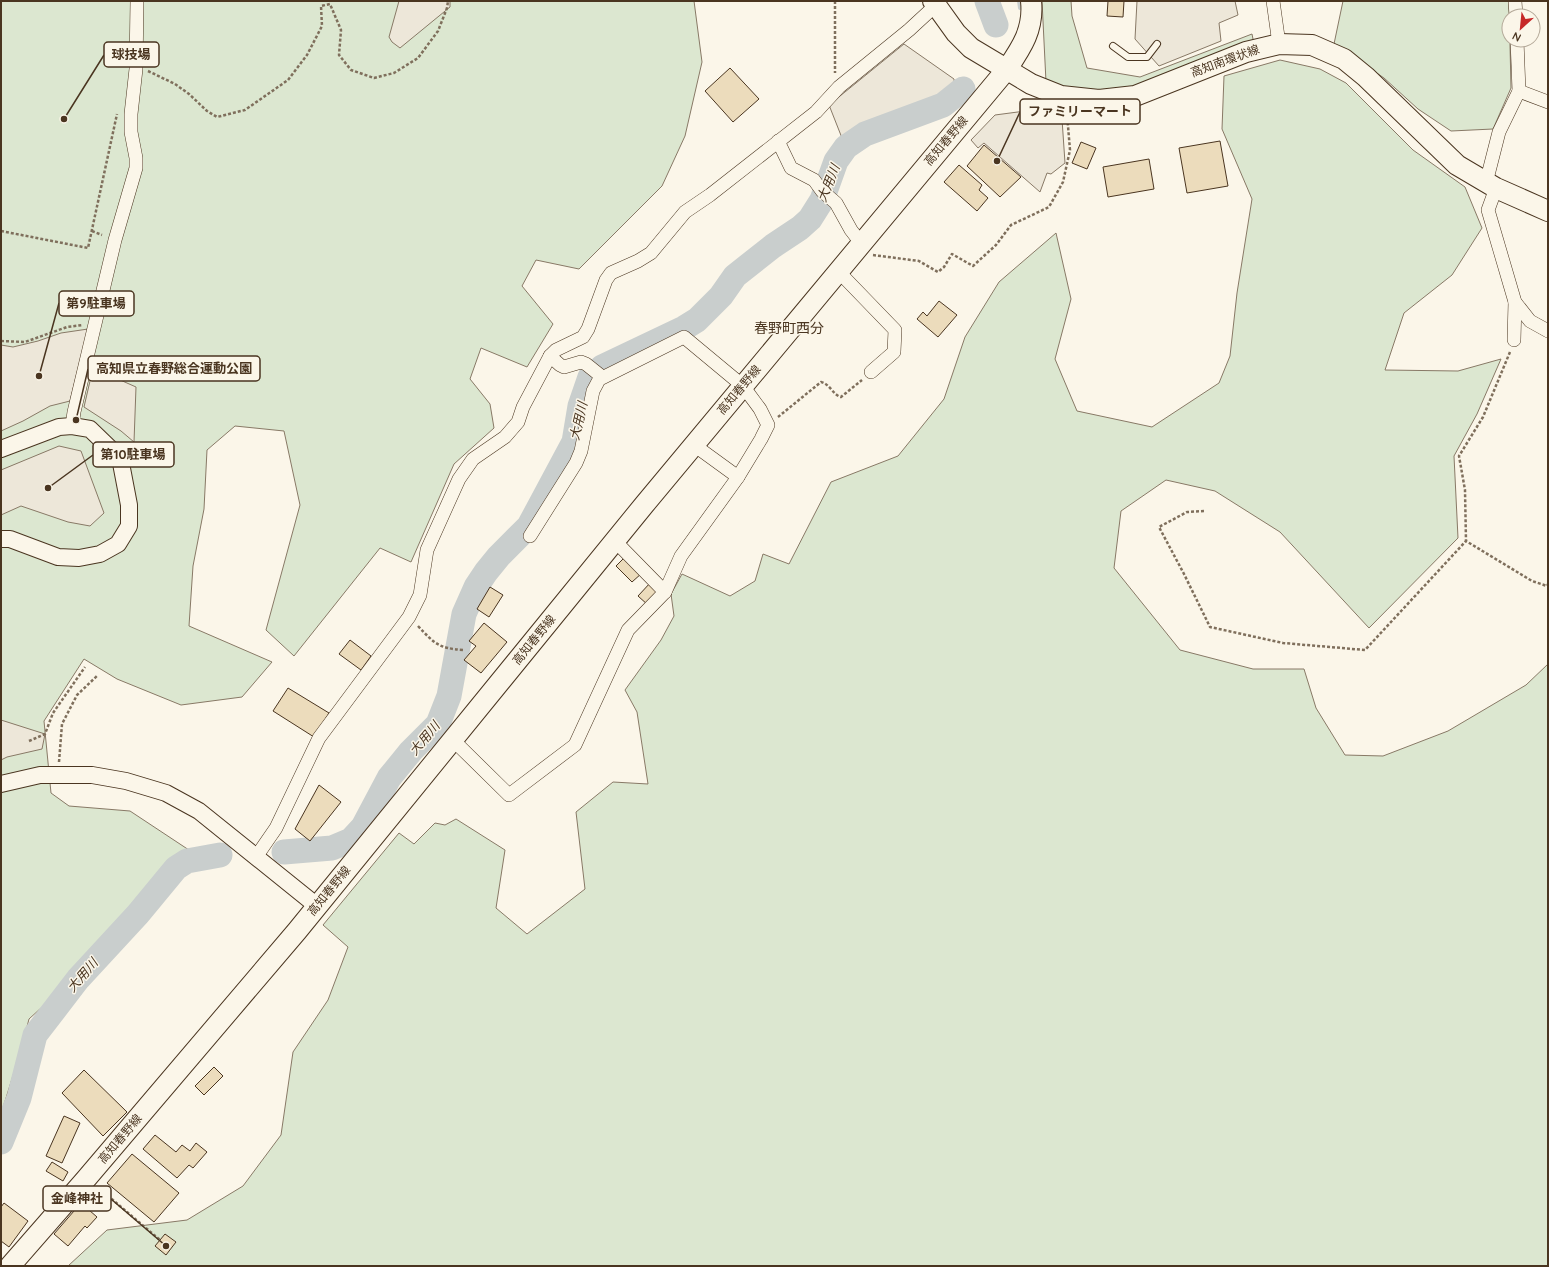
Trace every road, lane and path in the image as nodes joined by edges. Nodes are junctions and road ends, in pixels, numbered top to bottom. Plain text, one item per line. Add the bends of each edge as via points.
1 (137, 1) edge
2 (448, 1) edge
3 (835, 1) edge
4 (1031, 1) edge
5 (1273, 1) edge
6 (934, 3) edge
7 (1157, 44) dead end
8 (1279, 44) junction
9 (1113, 46) dead end
10 (1517, 48) edge
11 (1007, 69) junction
12 (160, 77) dead end
13 (1519, 90) junction
14 (835, 92) junction
15 (1065, 96) junction
16 (1548, 102) edge
17 (118, 109) dead end
18 (778, 141) junction
19 (1491, 185) junction
20 (1548, 211) edge
21 (1, 231) edge
22 (92, 231) junction
23 (103, 236) dead end
24 (857, 248) junction
25 (838, 271) junction
26 (1515, 302) junction
27 (89, 325) dead end
28 (1548, 331) edge
29 (1514, 340) joint
30 (1, 341) edge
31 (550, 356) junction
32 (596, 372) junction
33 (871, 372) joint
34 (742, 386) junction
35 (768, 425) junction
36 (72, 426) junction
37 (694, 445) junction
38 (1, 449) edge
39 (738, 478) junction
40 (1204, 511) dead end
41 (530, 536) dead end
42 (1, 539) edge
43 (615, 541) junction
44 (1466, 541) junction
45 (1548, 584) edge
46 (664, 592) junction
47 (409, 617) junction
48 (463, 650) dead end
49 (86, 667) dead end
50 (98, 675) dead end
51 (453, 740) junction
52 (29, 741) dead end
53 (59, 762) dead end
54 (1, 784) edge
55 (256, 858) junction
56 (317, 906) junction
57 (86, 1179) junction
58 (160, 1240) dead end
59 (10, 1266) edge

1 - 36 street via 136,69 131,114 136,168 115,240
2 - 12 path via 438,31 418,58 394,73 374,78 351,70 339,54 341,30 330,4 321,6 322,26 307,54 288,80 245,110 217,117 175,84
3 - 14 path
4 - 11 main road, 高知春野線 via 1029,29 1023,45
5 - 8 street
6 - 11 main road, 高知南環状線 via 956,33 971,48
6 - 14 street via 909,30
7 - 9 lane via 1147,57 1128,57
8 - 15 main road, 高知南環状線 via 1246,52 1135,96 1099,100
8 - 19 main road, 高知南環状線 via 1312,45 1344,59 1457,165
10 - 13 street
11 - 15 main road, 高知南環状線 via 1031,84
11 - 24 main road, 高知春野線
13 - 16 street
13 - 19 street via 1499,132
14 - 18 street via 816,112
15 - 24 path via 1070,150 1063,182 1049,207 1011,225 996,245 973,266 952,254 938,272 919,261
17 - 22 path
18 - 24 street via 791,168 814,180 836,203 851,230
18 - 31 street via 710,196 685,212 650,253 611,273 583,337 556,350
19 - 20 main road, 高知南環状線
19 - 26 street via 1488,210
21 - 22 path via 88,248
22 - 23 path
24 - 25 main road, 高知春野線
25 - 33 street via 895,330 894,352
25 - 34 main road, 高知春野線
26 - 28 street via 1530,321
26 - 29 street
27 - 30 path via 67,328 25,342
29 - 44 path via 1482,417 1459,456 1465,490
31 - 32 street via 564,367 578,362 586,364
31 - 47 street via 523,407 518,422 505,437 473,459 459,479 427,550 420,595
32 - 34 street via 602,378 684,337
32 - 41 street via 579,457
33 - 35 path via 841,397 826,383 821,382
34 - 35 street via 760,409
34 - 37 main road, 高知春野線
35 - 39 street
36 - 38 street via 59,427
36 - 42 street via 90,430 120,458 129,505 129,526 118,544 100,554 79,558 58,557 10,539
37 - 39 street
37 - 43 main road, 高知春野線
39 - 46 street via 681,556
40 - 44 path via 1187,512 1159,527 1210,627 1283,643 1365,650
43 - 46 street
43 - 51 main road, 高知春野線
44 - 45 path via 1532,581 1547,586
46 - 51 street via 628,630 575,745 509,795
47 - 48 path via 434,643 450,649
47 - 55 street via 319,738 276,828
49 - 52 path via 53,713 45,734
50 - 53 path via 77,695 62,724
51 - 56 main road, 高知春野線
54 - 55 street via 40,775 92,775 148,787 184,802
55 - 56 street
56 - 57 main road, 高知春野線
57 - 58 path
57 - 59 main road, 高知春野線

